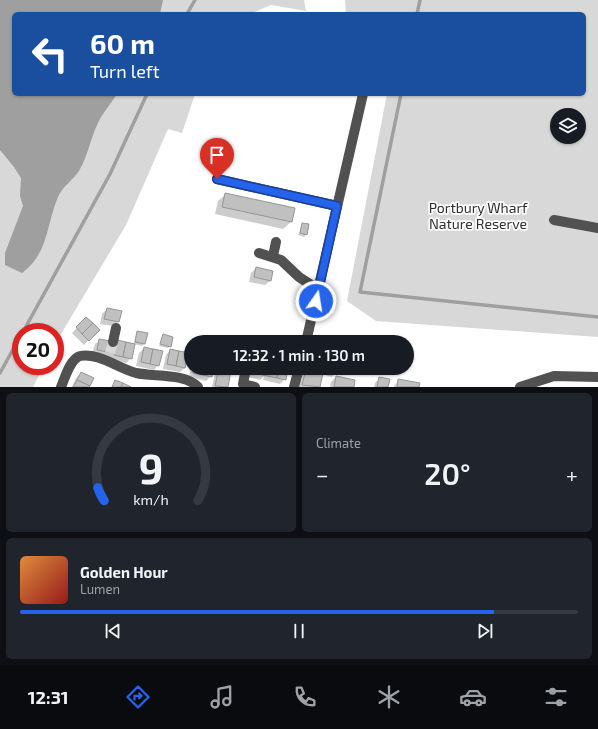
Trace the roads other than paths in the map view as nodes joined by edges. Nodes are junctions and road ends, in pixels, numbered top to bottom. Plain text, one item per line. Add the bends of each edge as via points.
1 (363, 96) edge
2 (217, 179) dead end
3 (337, 206) junction
4 (554, 220) dead end
5 (598, 228) edge
6 (276, 242) dead end
7 (259, 253) dead end
8 (273, 256) junction
9 (319, 290) junction
10 (116, 328) dead end
11 (308, 335) edge
12 (113, 342) tunnel mouth
13 (245, 375) edge
14 (297, 375) edge
15 (598, 377) edge
16 (250, 386) edge
17 (524, 386) edge
18 (61, 387) edge
19 (198, 387) edge
20 (294, 387) edge

1 - 3 street
2 - 3 street
3 - 9 street
4 - 5 street
6 - 8 street
7 - 8 street
8 - 9 street via 282,260 299,277
9 - 11 street
10 - 12 street
13 - 16 street via 243,384
14 - 20 street
15 - 17 street via 554,376
18 - 19 street via 73,362 85,356 109,357 130,372 161,375 188,381

